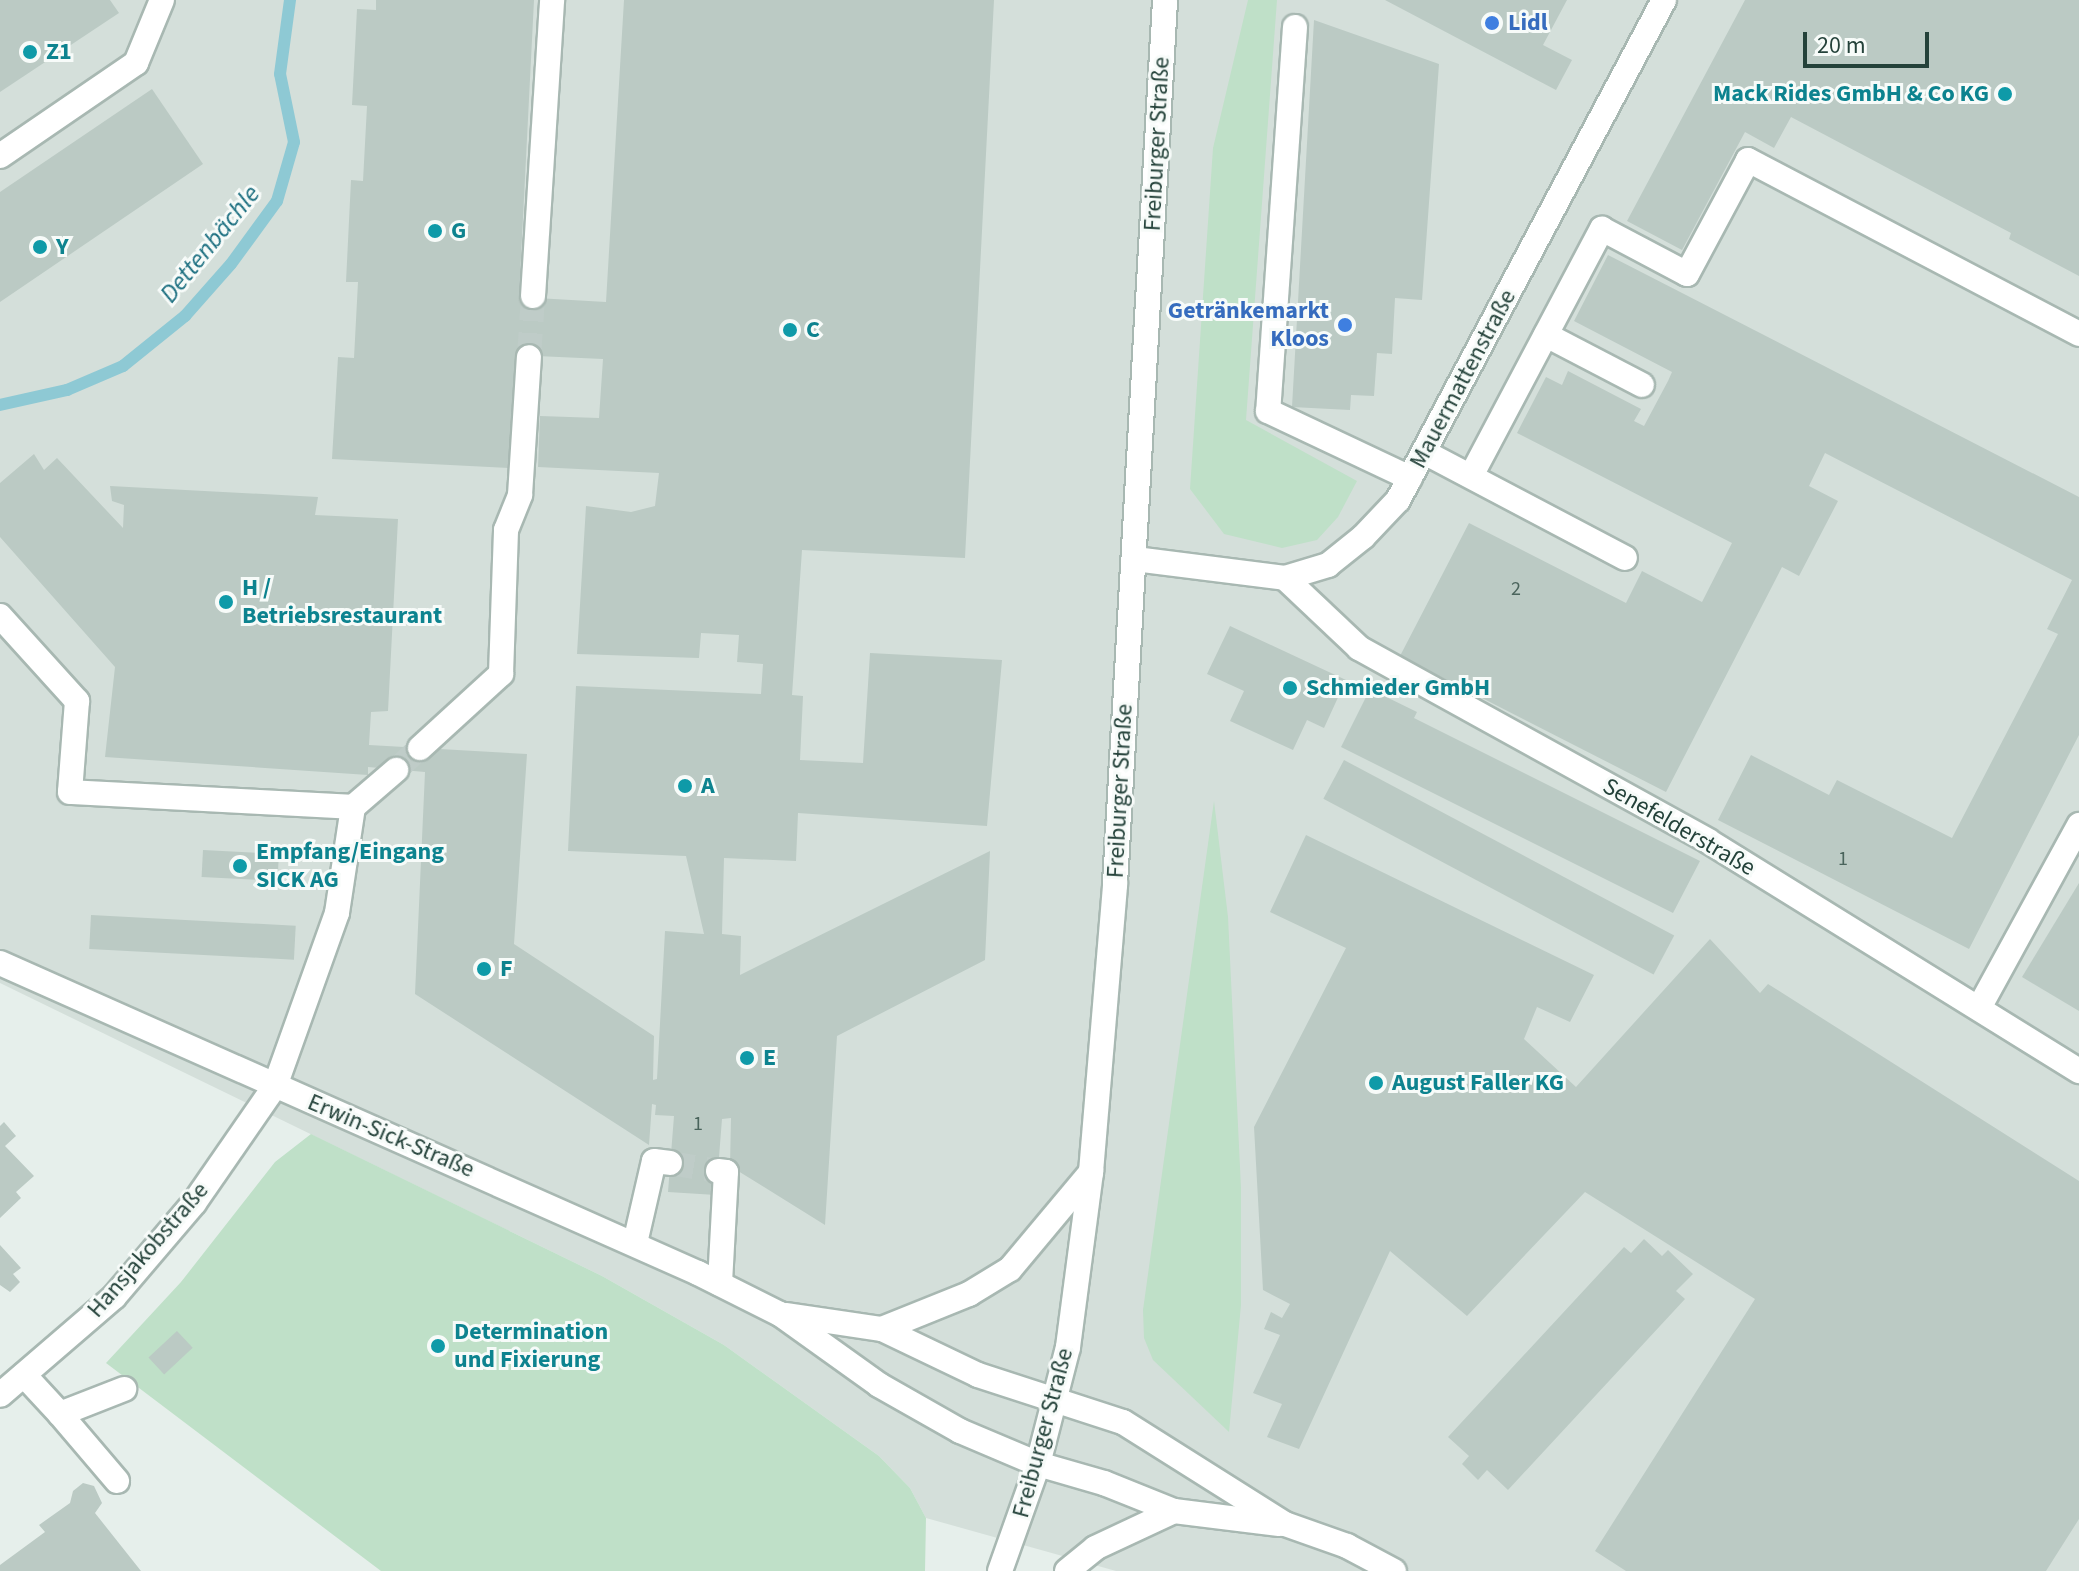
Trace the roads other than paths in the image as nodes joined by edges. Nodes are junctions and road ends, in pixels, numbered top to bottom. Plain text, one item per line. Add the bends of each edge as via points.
1 (162, 0) edge
2 (552, 0) edge
3 (1165, 0) edge
4 (1664, 0) edge
5 (1295, 27) dead end
6 (0, 156) edge
7 (533, 296) tunnel mouth
8 (2079, 334) edge
9 (1546, 335) junction
10 (529, 357) tunnel mouth
11 (1642, 385) dead end
12 (1424, 452) junction
13 (1471, 476) junction
14 (1410, 478) junction
15 (1625, 558) dead end
16 (1135, 559) junction
17 (1285, 578) junction
18 (0, 616) edge
19 (420, 748) tunnel mouth
20 (396, 770) tunnel mouth
21 (353, 807) junction
22 (2079, 825) edge
23 (0, 963) edge
24 (1979, 1008) junction
25 (2079, 1071) edge
26 (275, 1086) junction
27 (670, 1163) dead end
28 (718, 1171) dead end
29 (1091, 1172) junction
30 (635, 1243) junction
31 (720, 1284) junction
32 (780, 1314) junction
33 (882, 1329) junction
34 (24, 1375) junction
35 (124, 1389) dead end
36 (0, 1395) edge
37 (1054, 1400) junction
38 (60, 1414) junction
39 (1038, 1464) junction
40 (117, 1481) dead end
41 (1174, 1511) junction
42 (1285, 1524) junction
43 (1000, 1571) edge
44 (1067, 1571) edge
45 (1394, 1571) edge

1 - 6 street via 136,63
2 - 7 street
3 - 16 street, Freiburger Straße
4 - 12 street, Mauermattenstraße
5 - 14 street via 1268,411
8 - 9 street via 1748,160 1687,274 1602,229
9 - 11 street
9 - 13 street
10 - 19 street via 520,495 506,530 501,674
12 - 13 street
12 - 14 street, Mauermattenstraße
13 - 15 street
14 - 17 street, Mauermattenstraße via 1398,500 1340,556
16 - 17 street, Mauermattenstraße
16 - 29 street, Freiburger Straße
17 - 24 street, Senefelderstraße via 1359,648 1708,841
18 - 21 street via 77,701 70,792
20 - 21 street
21 - 26 street, Hansjakobstraße via 337,913
22 - 24 street
23 - 26 street, Erwin-Sick-Straße
24 - 25 street, Senefelderstraße
26 - 30 street, Erwin-Sick-Straße
26 - 34 street, Hansjakobstraße via 165,1239 114,1297
27 - 30 street via 654,1161
28 - 31 street via 726,1172
29 - 33 street via 1010,1269 969,1294
29 - 37 street, Freiburger Straße via 1068,1347
30 - 31 street, Erwin-Sick-Straße
31 - 32 street, Erwin-Sick-Straße
32 - 33 street, Erwin-Sick-Straße
32 - 39 street, Erwin-Sick-Straße via 879,1385 960,1431
33 - 37 street, Erwin-Sick-Straße via 978,1375
34 - 36 street, Hansjakobstraße
34 - 38 street
35 - 38 street
37 - 39 street, Freiburger Straße
37 - 42 street, Erwin-Sick-Straße via 1123,1422
38 - 40 street
39 - 41 street, Erwin-Sick-Straße
39 - 43 street, Freiburger Straße
41 - 42 street, Erwin-Sick-Straße
41 - 44 street via 1095,1548
42 - 45 street via 1347,1546

